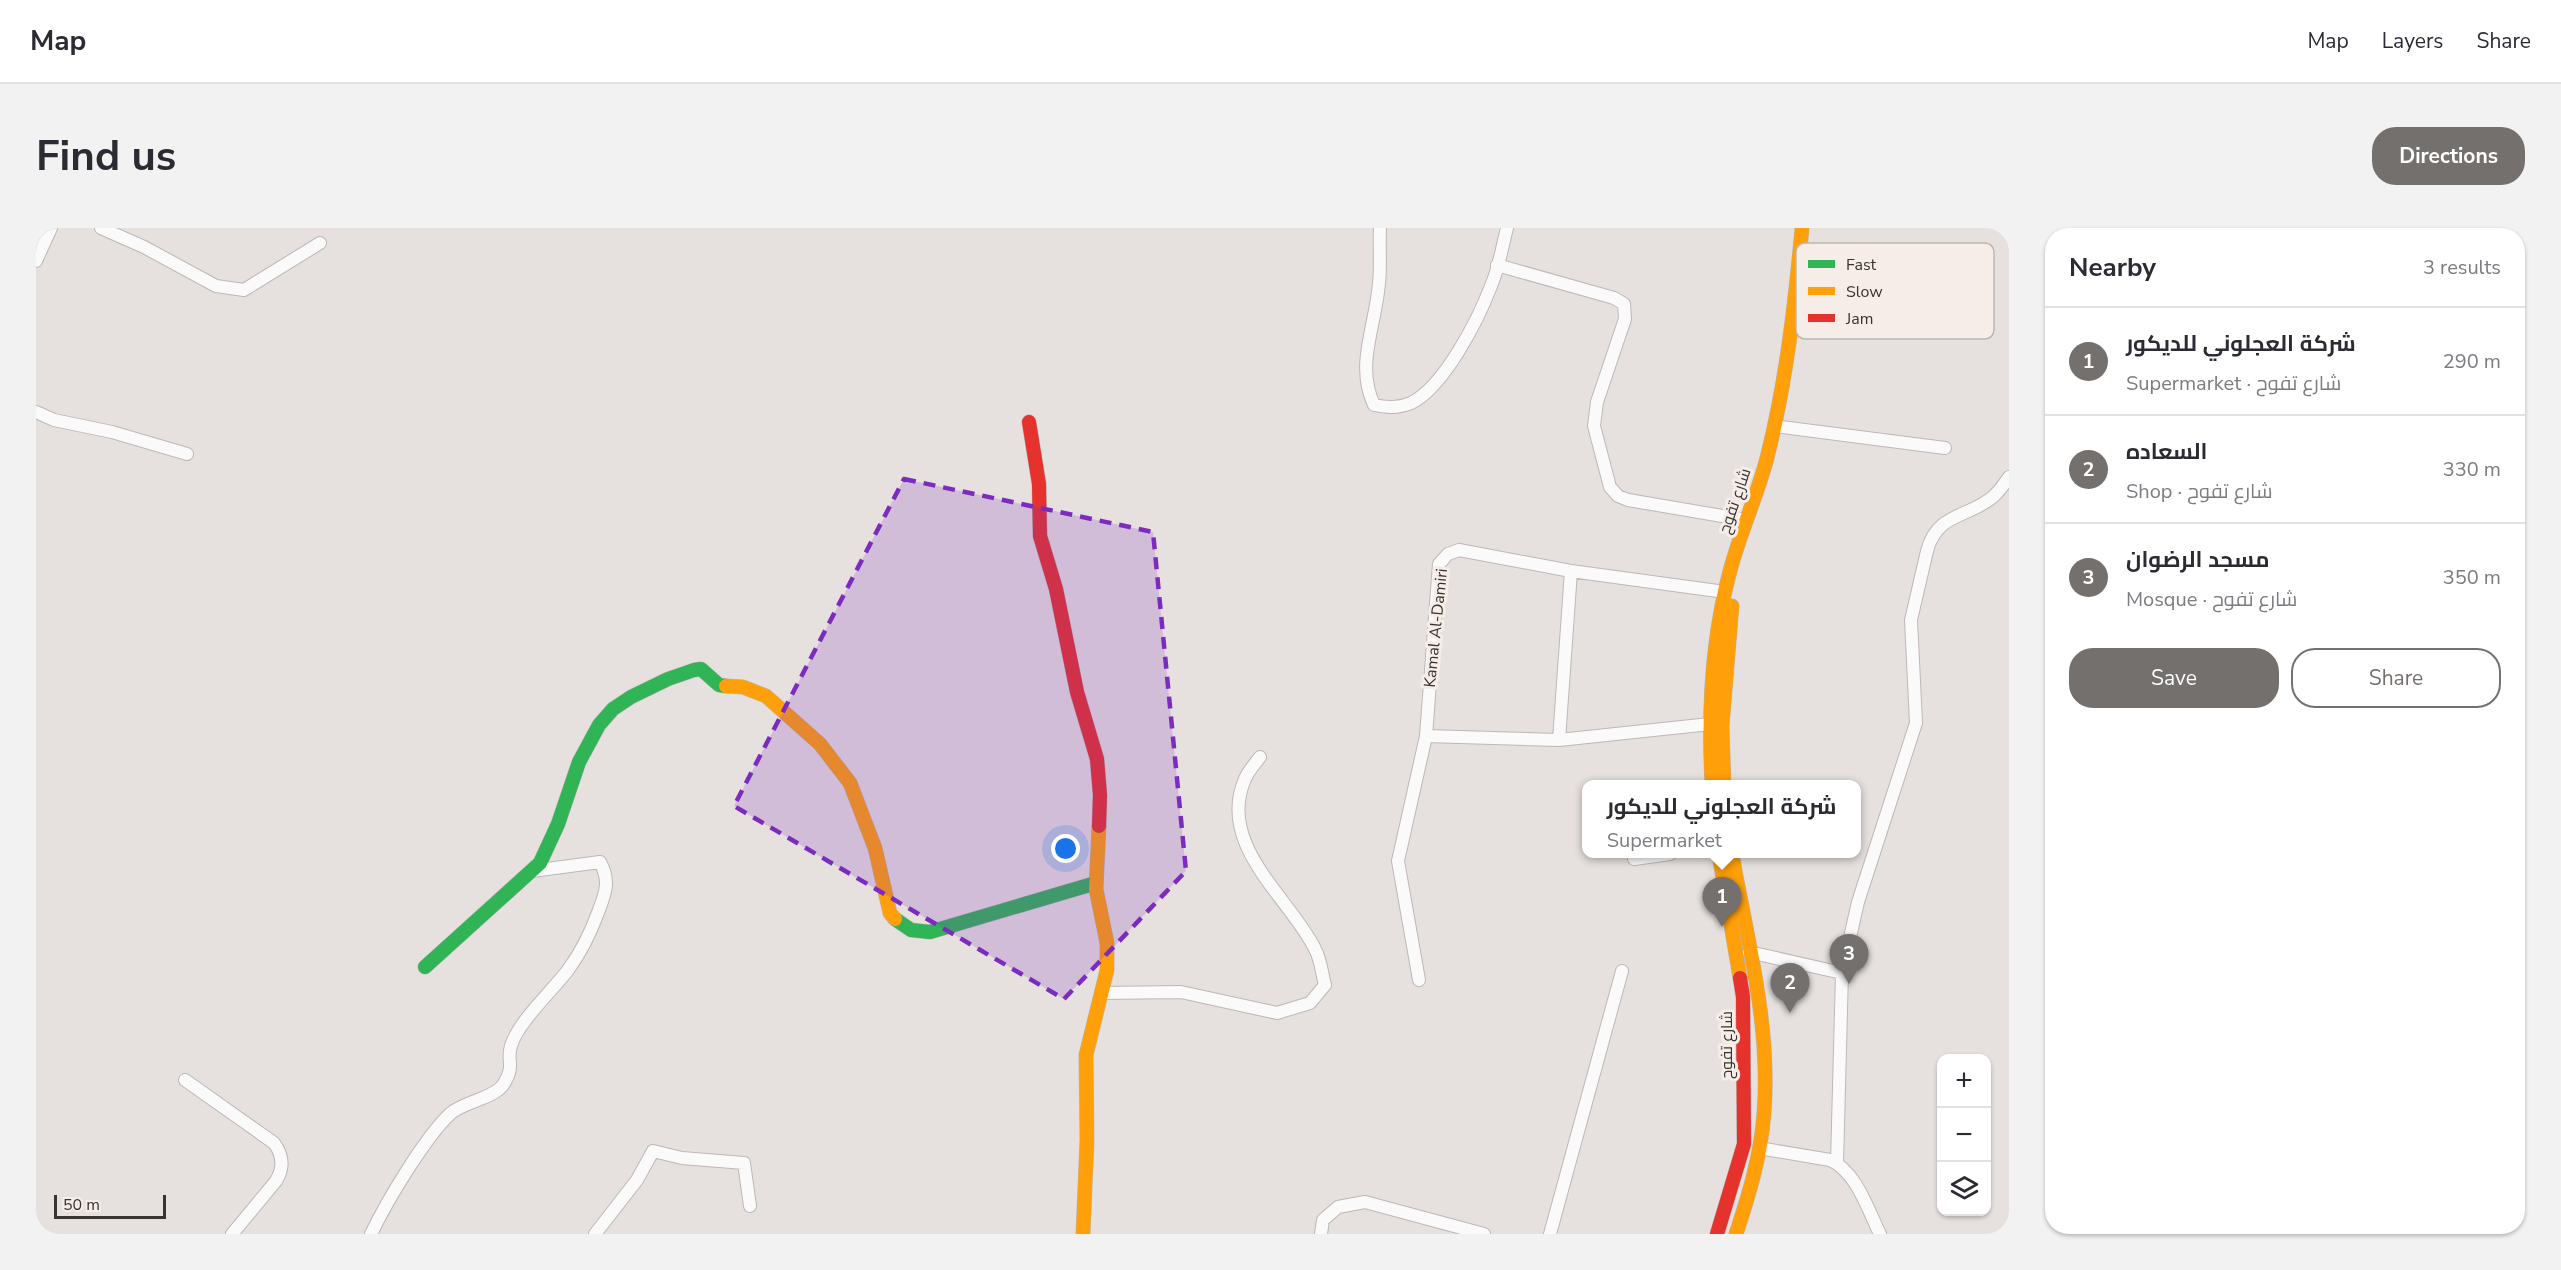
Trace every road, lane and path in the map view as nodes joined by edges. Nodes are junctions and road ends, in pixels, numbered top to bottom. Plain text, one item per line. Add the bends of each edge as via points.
1 (51, 228) edge
2 (101, 228) edge
3 (1380, 228) edge
4 (1507, 228) edge
5 (1802, 228) edge
6 (320, 243) dead end
7 (1800, 243) edge
8 (36, 261) edge
9 (1497, 265) junction
10 (1796, 285) edge
11 (36, 412) edge
12 (1029, 422) dead end
13 (1774, 426) junction
14 (1945, 448) dead end
15 (187, 454) dead end
16 (2009, 477) edge
17 (1746, 520) junction
18 (1737, 545) junction
19 (1571, 571) junction
20 (1725, 592) junction
21 (1710, 724) junction
22 (1426, 736) junction
23 (1559, 740) junction
24 (1260, 756) dead end
25 (1712, 780) edge
26 (1724, 780) edge
27 (1641, 858) edge
28 (1720, 858) edge
29 (1732, 858) edge
30 (1634, 859) dead end
31 (532, 871) junction
32 (1096, 883) junction
33 (1749, 952) junction
34 (425, 968) dead end
35 (1622, 971) dead end
36 (1842, 973) junction
37 (1419, 980) dead end
38 (1101, 993) junction
39 (185, 1080) dead end
40 (1759, 1148) junction
41 (1837, 1163) junction
42 (750, 1206) dead end
43 (232, 1234) edge
44 (371, 1234) edge
45 (595, 1234) edge
46 (1083, 1234) edge
47 (1322, 1234) edge
48 (1484, 1234) edge
49 (1550, 1234) edge
50 (1717, 1234) edge
51 (1736, 1234) edge
52 (1880, 1234) edge

1 - 8 street
2 - 6 street via 216,286 244,290
3 - 9 street via 1379,284 1365,367 1367,391 1374,405 1393,407 1412,402 1453,362 1492,286
4 - 9 street
5 - 7 street, شارع تفوح
9 - 17 street via 1624,304 1626,319 1594,415 1596,436 1615,493 1628,500
10 - 13 street, شارع تفوح
11 - 15 street
12 - 32 street via 1039,484 1040,536 1097,759 1100,795
13 - 14 street
13 - 17 street, شارع تفوح
16 - 36 street via 1994,496 1947,521 1929,542 1911,620 1916,723 1858,902
17 - 18 street, شارع تفوح
18 - 20 street, شارع تفوح
18 - 26 street via 1722,727
19 - 20 street, Kamal Al-Damiri
19 - 22 street, Kamal Al-Damiri via 1459,550 1448,554 1439,564
19 - 23 street
20 - 21 street, شارع تفوح
21 - 23 street
21 - 25 street, شارع تفوح
22 - 23 street
22 - 37 street, Kamal Al-Damiri via 1398,861
24 - 38 street via 1245,778 1239,797 1244,838 1262,876 1316,950 1325,985 1310,1003 1277,1013 1181,992
27 - 30 street
28 - 50 street, شارع تفوح via 1743,998 1744,1144
29 - 33 street
31 - 32 street via 546,854 589,740 604,718 633,696 680,673 701,669 719,685 743,687 766,696 820,744 850,783 875,848 888,909 903,926 930,932
31 - 34 street
31 - 44 street via 600,862 607,875 590,935 510,1047 512,1068 501,1087 452,1113 427,1142
32 - 38 street via 1107,943 1107,970
33 - 36 street
33 - 40 street via 1764,1055 1764,1111
35 - 49 street
36 - 41 street
38 - 46 street via 1086,1055
39 - 43 street via 274,1143 281,1156 276,1181
40 - 41 street
40 - 51 street
41 - 52 street via 1849,1176
42 - 45 street via 744,1163 682,1158 653,1151 637,1180
47 - 48 street via 1323,1220 1338,1207 1365,1202

